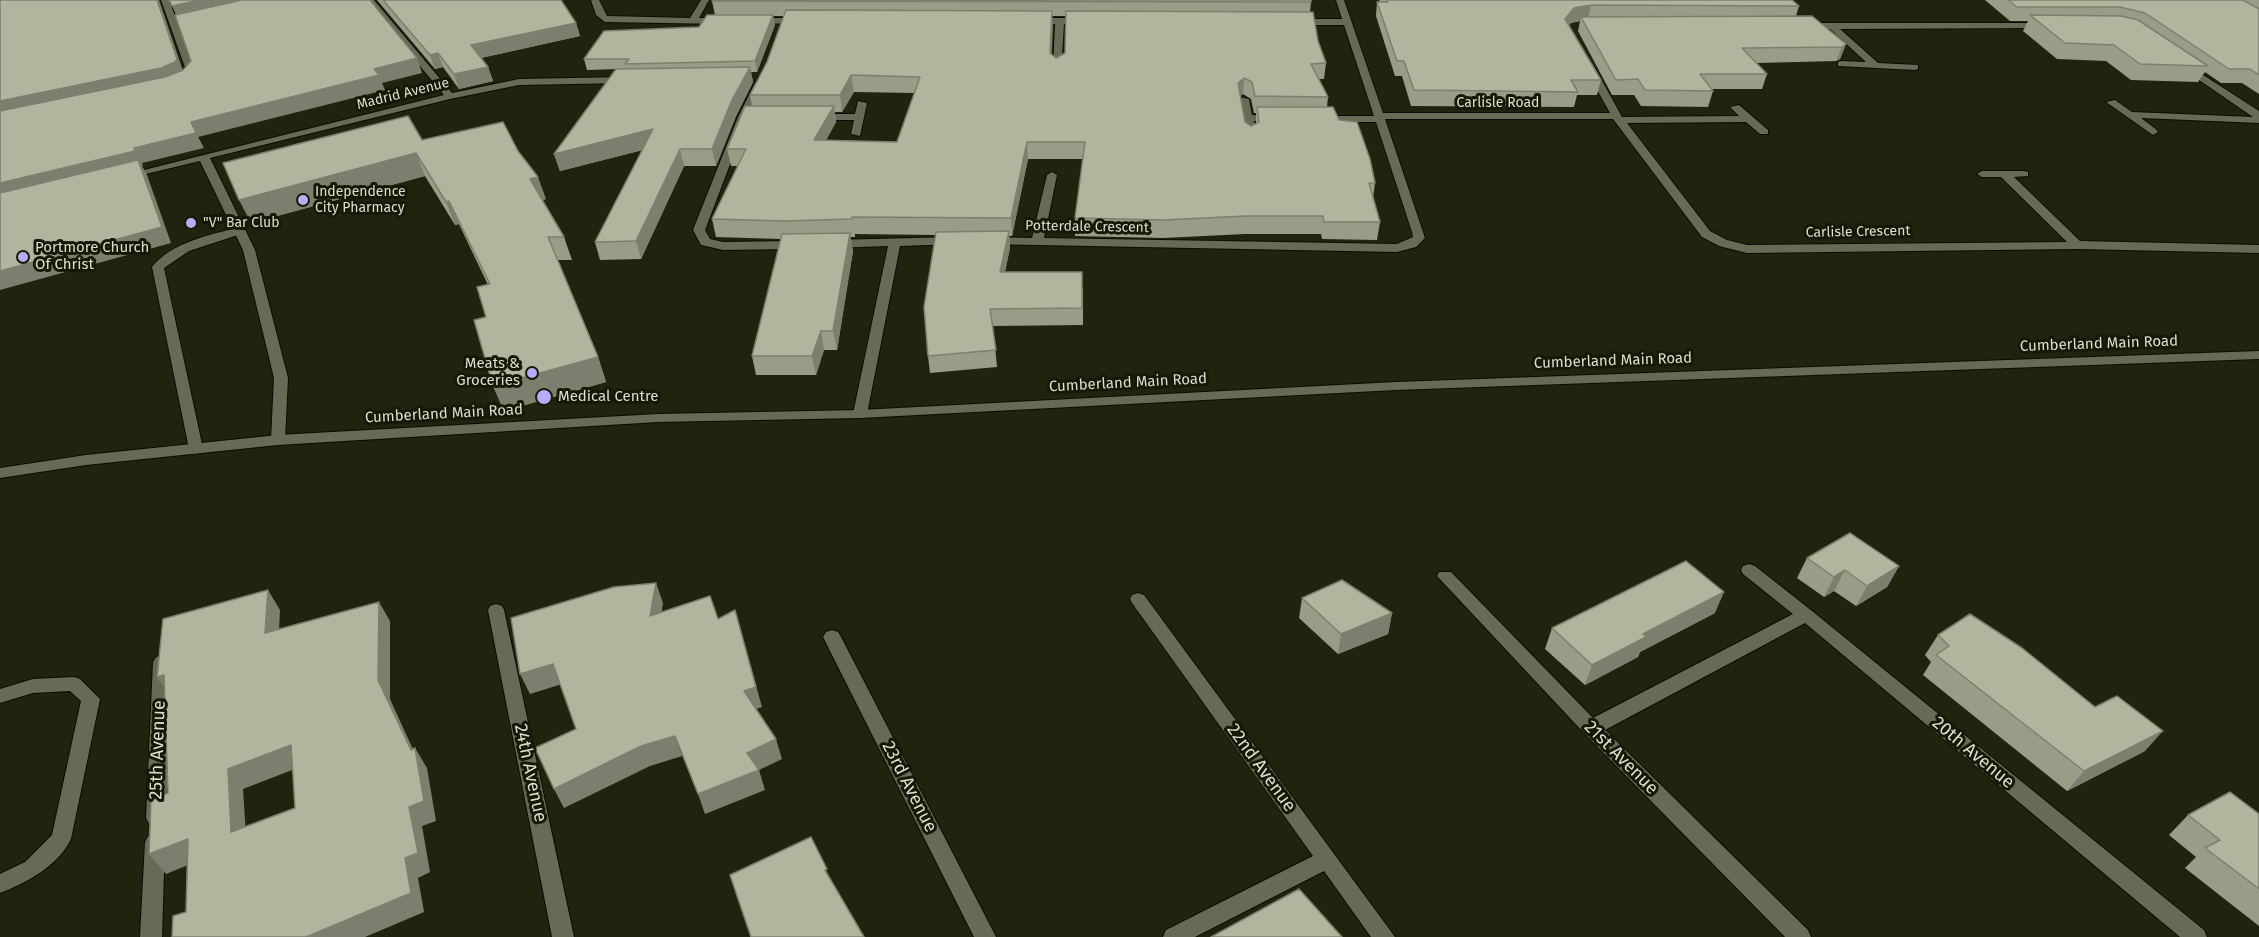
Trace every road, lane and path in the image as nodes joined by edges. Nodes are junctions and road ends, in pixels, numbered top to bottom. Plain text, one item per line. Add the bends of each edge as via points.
1 (165, 0) edge
2 (369, 0) edge
3 (595, 0) edge
4 (705, 0) edge
5 (1340, 0) edge
6 (693, 20) junction
7 (738, 21) edge
8 (749, 21) edge
9 (783, 21) junction
10 (817, 21) edge
11 (1025, 21) edge
12 (1060, 21) junction
13 (1096, 21) edge
14 (1286, 22) edge
15 (1346, 22) junction
16 (185, 23) edge
17 (174, 25) junction
18 (1797, 26) edge
19 (1832, 26) junction
20 (2054, 26) edge
21 (779, 33) edge
22 (2172, 57) edge
23 (1586, 60) edge
24 (1840, 64) edge
25 (1876, 66) junction
26 (1915, 67) dead end
27 (1058, 69) edge
28 (757, 77) edge
29 (635, 80) edge
30 (172, 86) edge
31 (450, 96) junction
32 (1244, 99) dead end
33 (2111, 102) dead end
34 (862, 103) dead end
35 (1735, 106) dead end
36 (2131, 116) junction
37 (801, 117) edge
38 (859, 117) junction
39 (1379, 117) junction
40 (1248, 118) junction
41 (1284, 118) edge
42 (1618, 118) junction
43 (2259, 118) edge
44 (1308, 119) edge
45 (1749, 119) junction
46 (1764, 132) dead end
47 (2154, 132) dead end
48 (856, 134) dead end
49 (1251, 138) edge
50 (204, 157) junction
51 (1982, 174) dead end
52 (2024, 174) dead end
53 (1052, 175) dead end
54 (2006, 176) junction
55 (113, 179) edge
56 (240, 231) junction
57 (1038, 241) junction
58 (895, 242) junction
59 (2077, 245) junction
60 (2259, 249) edge
61 (2259, 355) edge
62 (860, 414) junction
63 (278, 440) junction
64 (196, 449) junction
65 (0, 473) edge
66 (1749, 570) dead end
67 (1445, 576) dead end
68 (1138, 599) dead end
69 (496, 610) dead end
70 (1806, 615) junction
71 (832, 637) dead end
72 (162, 646) edge
73 (0, 696) edge
74 (1590, 728) junction
75 (1328, 859) junction
76 (0, 884) edge
77 (151, 937) edge
78 (563, 937) edge
79 (986, 937) edge
80 (1174, 937) edge
81 (1384, 937) edge
82 (1800, 937) edge
83 (2196, 937) edge

1 - 17 street
2 - 31 street
3 - 6 street via 605,19
4 - 6 street
5 - 15 street, Potterdale Crescent
6 - 7 street
8 - 9 street
9 - 10 street
9 - 21 street
11 - 12 street
12 - 13 street
12 - 27 street
14 - 15 street
15 - 39 street, Potterdale Crescent
16 - 17 street
17 - 30 street via 192,74
18 - 19 street
19 - 20 street
19 - 25 street
22 - 43 street
23 - 42 street, Carlisle Crescent
24 - 25 street
25 - 26 street
28 - 58 street, Potterdale Crescent via 749,117 702,219 699,230 705,242 745,247
29 - 31 street, Madrid Avenue via 519,82
31 - 50 street, Madrid Avenue
32 - 40 street
33 - 36 street
34 - 38 street
35 - 45 street
36 - 43 street
36 - 47 street
37 - 38 street
38 - 48 street
39 - 42 street, Carlisle Road
39 - 44 street, Carlisle Road
39 - 57 street, Potterdale Crescent via 1418,232 1419,238 1412,244 1390,248
40 - 41 street
40 - 49 street
42 - 45 street, Carlisle Road
42 - 59 street, Carlisle Crescent via 1706,234 1723,243 1747,249
45 - 46 street
50 - 55 street, Madrid Avenue
50 - 56 street
51 - 54 street
52 - 54 street
53 - 57 street
54 - 59 street
56 - 63 street via 249,250 280,378
56 - 64 street via 178,251 158,267
57 - 58 street, Potterdale Crescent
58 - 62 street
59 - 60 street, Carlisle Crescent
61 - 62 street, Cumberland Main Road via 1396,386
62 - 63 street, Cumberland Main Road via 658,418
63 - 64 street, Cumberland Main Road
64 - 65 street, Cumberland Main Road
66 - 70 street, 20th Avenue
67 - 74 street, 21st Avenue
68 - 75 street, 22nd Avenue
69 - 78 street, 24th Avenue
70 - 74 street
70 - 83 street, 20th Avenue
71 - 79 street, 23rd Avenue
72 - 77 street, 25th Avenue
73 - 76 street via 33,686 74,684 91,699 61,839 32,868
74 - 82 street, 21st Avenue
75 - 80 street
75 - 81 street, 22nd Avenue

